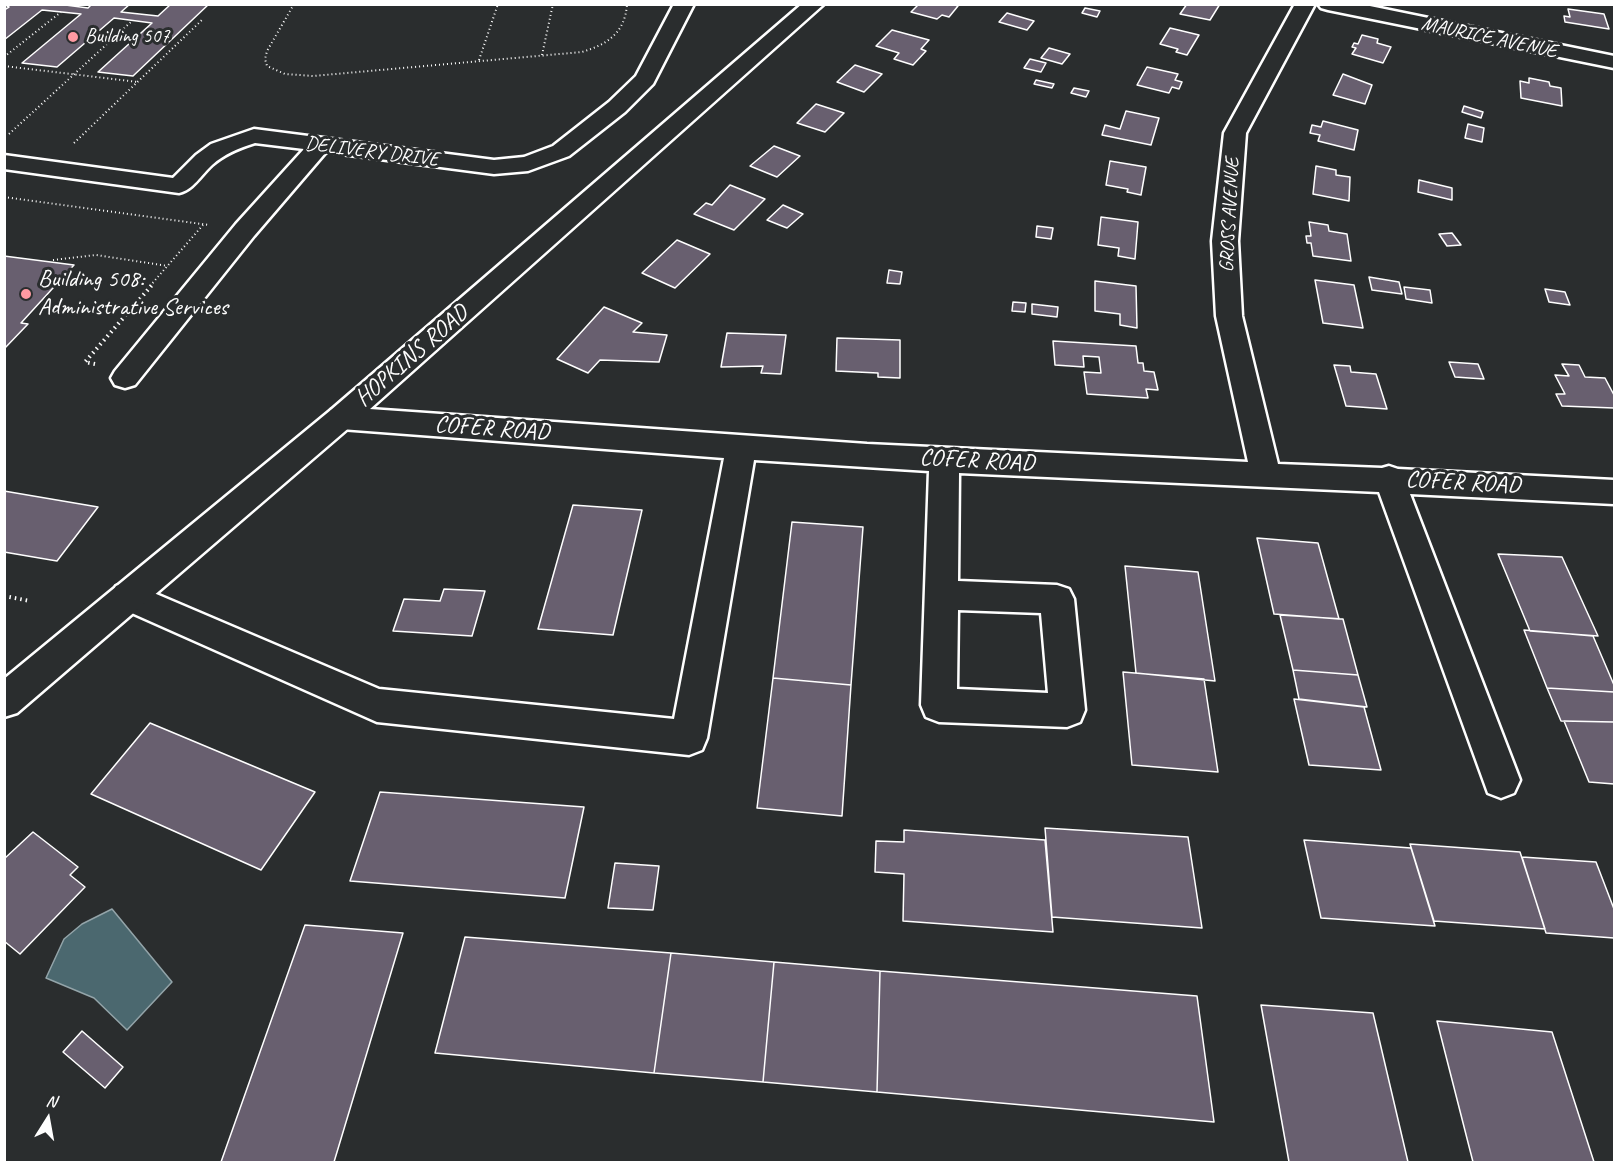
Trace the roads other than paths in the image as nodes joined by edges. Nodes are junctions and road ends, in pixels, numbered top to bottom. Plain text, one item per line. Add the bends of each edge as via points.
1 (684, 4) edge
2 (814, 4) edge
3 (1305, 4) edge
4 (1328, 4) edge
5 (1614, 62) edge
6 (320, 145) junction
7 (4, 162) edge
8 (125, 378) dead end
9 (341, 418) junction
10 (741, 448) junction
11 (944, 460) junction
12 (1266, 475) junction
13 (1389, 478) junction
14 (1614, 492) edge
15 (941, 595) junction
16 (128, 596) junction
17 (4, 701) edge
18 (1501, 780) dead end

1 - 6 street, DELIVERY DRIVE via 645,79 561,151 528,164 494,167
2 - 9 street, HOPKINS ROAD
3 - 12 street, GROSS AVENUE via 1235,133 1225,241 1229,316
4 - 5 street, MAURICE AVENUE
6 - 7 street, DELIVERY DRIVE via 254,136 223,145 178,186
6 - 8 street
9 - 10 street, COFER ROAD
9 - 16 street, HOPKINS ROAD
10 - 11 street, COFER ROAD
10 - 16 street via 689,738 377,705
11 - 12 street, COFER ROAD
11 - 15 street
12 - 13 street, COFER ROAD
13 - 14 street, COFER ROAD
13 - 18 street
15 - 15 street via 939,705 1067,710 1057,599
16 - 17 street, HOPKINS ROAD

